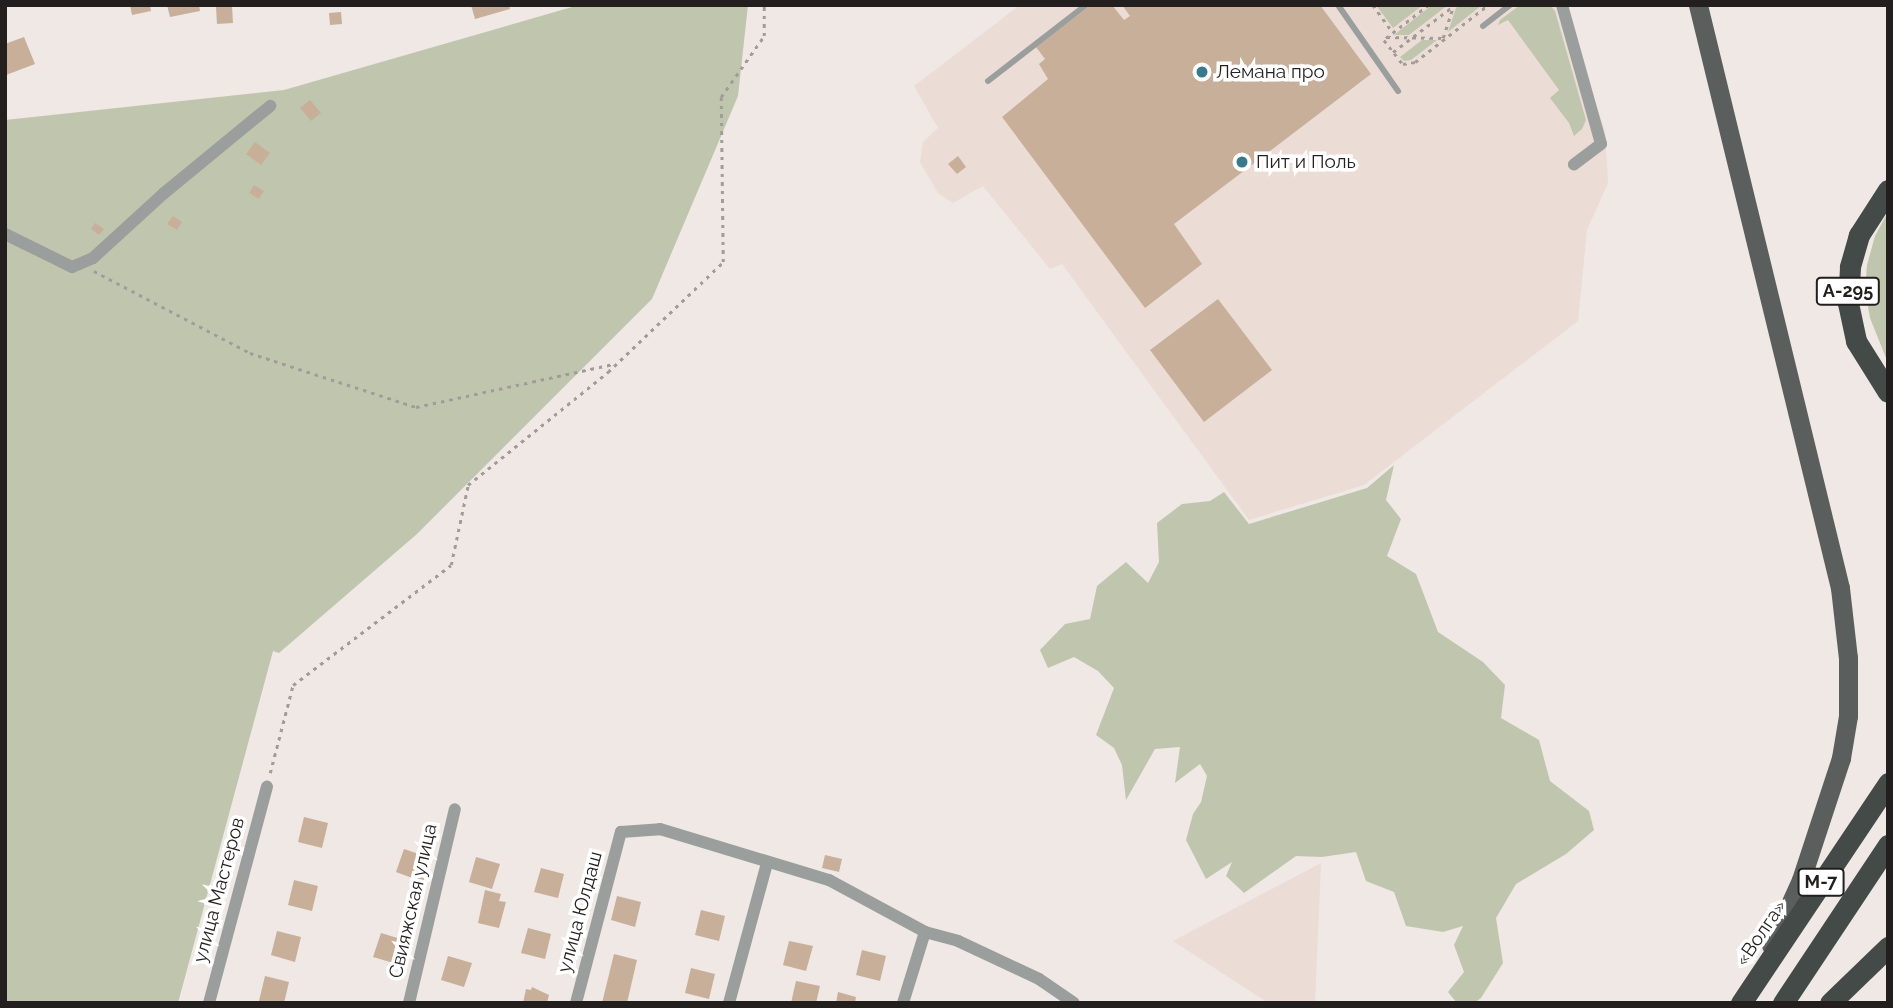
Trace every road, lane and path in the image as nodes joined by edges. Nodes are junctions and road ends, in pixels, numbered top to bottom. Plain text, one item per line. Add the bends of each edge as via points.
1 (764, 5) edge
2 (1086, 5) edge
3 (1338, 5) edge
4 (1373, 5) edge
5 (1429, 5) edge
6 (1454, 5) edge
7 (1488, 5) edge
8 (1510, 5) edge
9 (1562, 5) edge
10 (1698, 5) edge
11 (1483, 26) dead end
12 (1393, 33) junction
13 (1387, 37) junction
14 (1411, 38) junction
15 (1443, 38) junction
16 (1393, 52) junction
17 (988, 81) dead end
18 (1398, 90) dead end
19 (270, 106) dead end
20 (1574, 164) dead end
21 (1888, 190) edge
22 (5, 234) edge
23 (72, 267) junction
24 (617, 363) junction
25 (1888, 392) edge
26 (1888, 783) edge
27 (267, 787) joint
28 (454, 809) dead end
29 (1888, 845) edge
30 (767, 863) junction
31 (925, 933) junction
32 (1888, 947) edge
33 (1755, 982) junction
34 (209, 1003) edge
35 (409, 1003) edge
36 (576, 1003) edge
37 (729, 1003) edge
38 (903, 1003) edge
39 (1074, 1003) edge
40 (1741, 1003) edge
41 (1783, 1003) edge
42 (1830, 1003) edge

1 - 24 path via 764,36 721,97 723,262
2 - 17 lane
3 - 18 lane
4 - 12 path
5 - 12 path
6 - 14 path
6 - 15 path
7 - 15 path
8 - 11 lane
9 - 20 street via 1601,144
10 - 33 main road via 1834,563 1849,658 1841,758 1801,880
12 - 13 path
13 - 14 path
13 - 16 path via 1384,40
14 - 15 path
14 - 16 path
15 - 16 path via 1412,63 1403,64
19 - 23 street via 93,258
21 - 25 highway, А-295 via 1859,235 1850,267 1848,303 1856,341
22 - 23 street
23 - 24 path via 89,268 250,353 416,407
24 - 27 path via 468,485 451,565 293,685
26 - 33 highway, «Волга» / М-7
27 - 34 street, улица Мастеров
28 - 35 street, Свияжская улица
29 - 41 highway, М-7
30 - 31 street via 829,880
30 - 36 street, улица Юлдаш via 660,829 621,832
30 - 37 street
31 - 38 street
31 - 39 street via 970,946 1039,979
32 - 42 highway
33 - 40 highway, «Волга» / М-7

